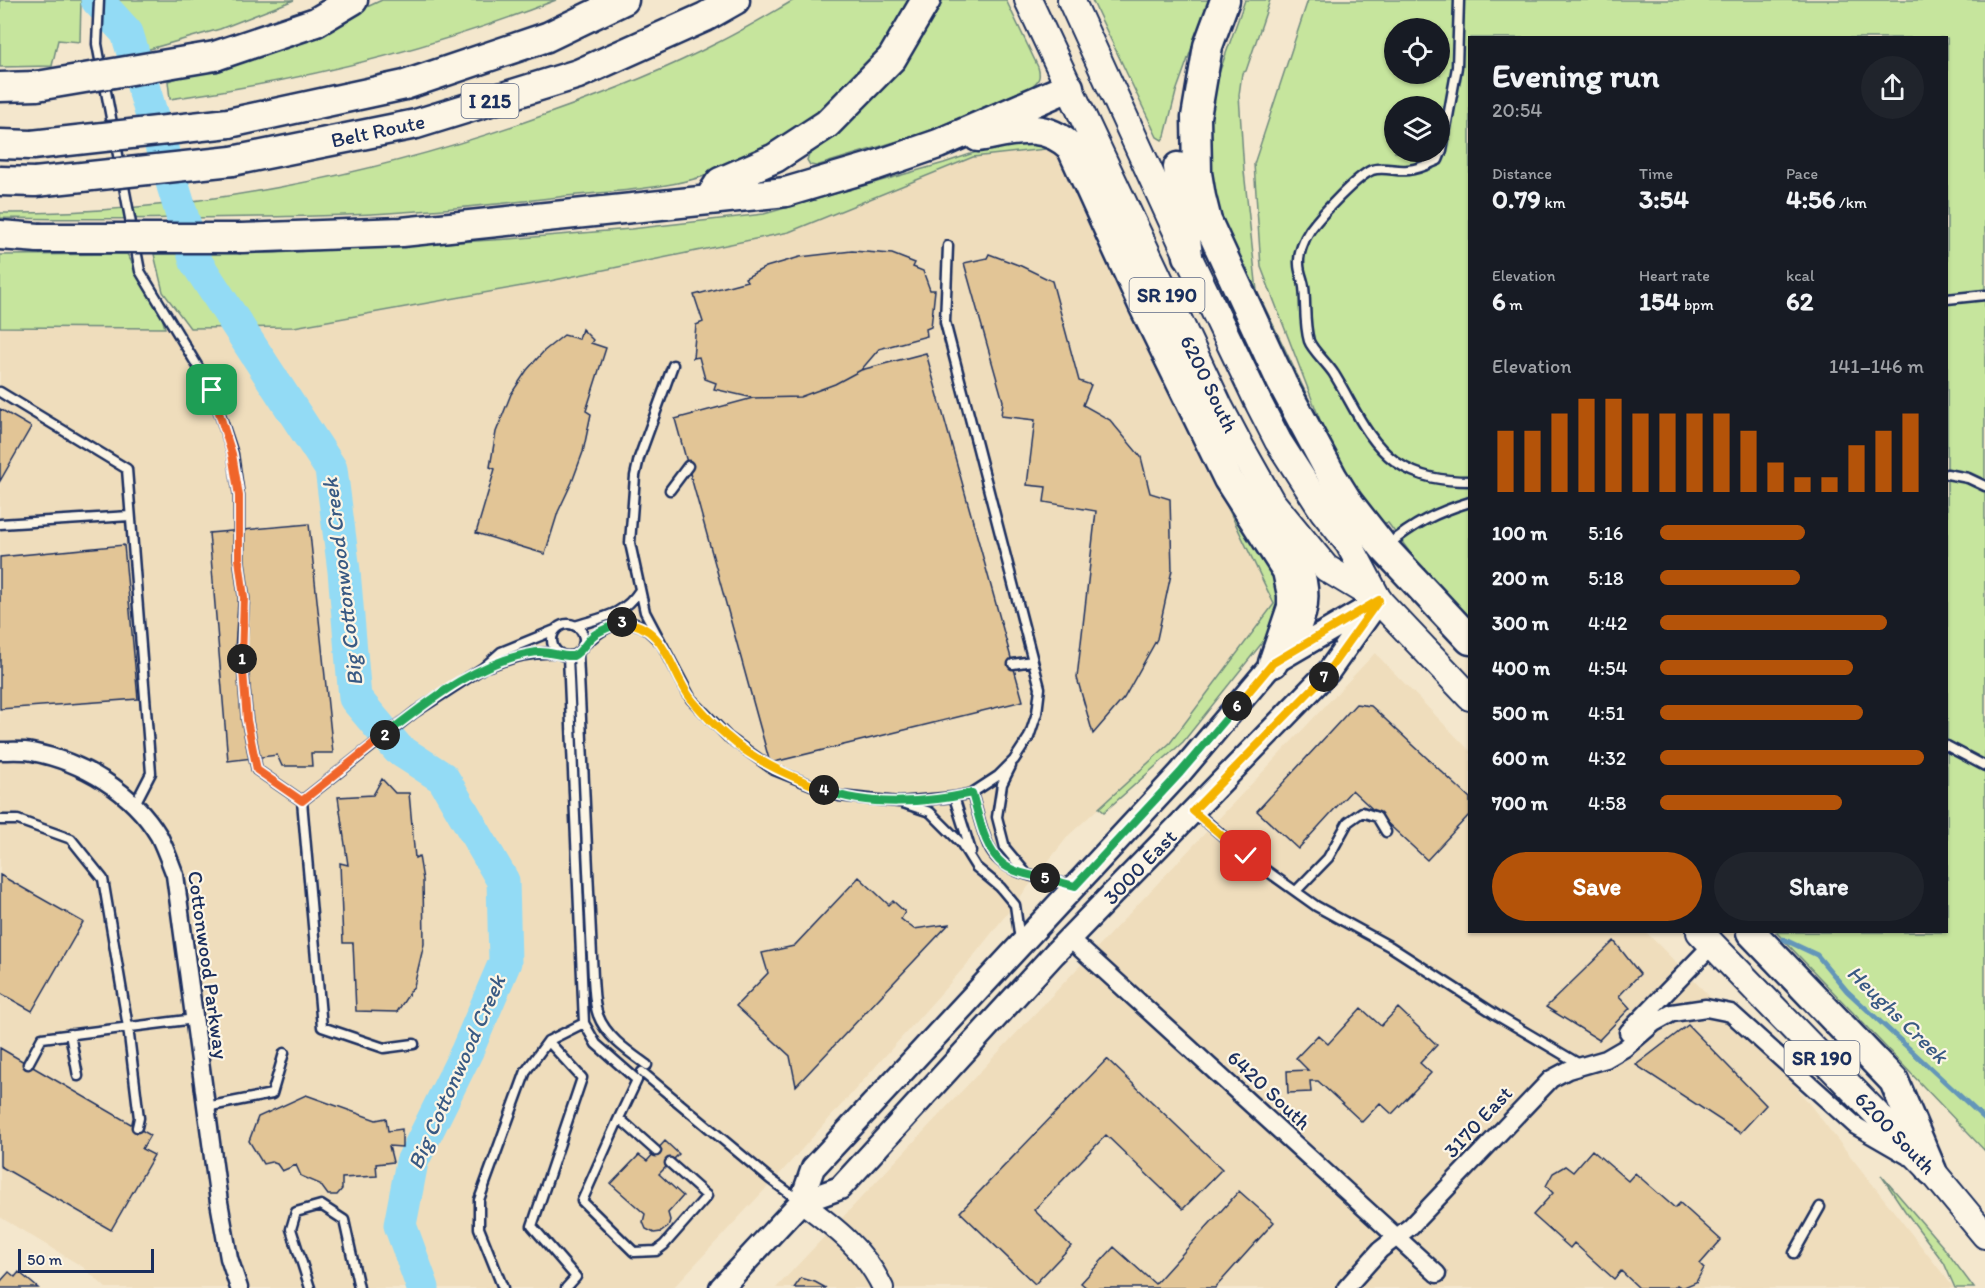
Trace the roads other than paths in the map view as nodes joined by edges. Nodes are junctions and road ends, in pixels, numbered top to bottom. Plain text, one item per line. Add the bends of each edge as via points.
1 (99, 0) edge
2 (353, 0) edge
3 (624, 0) edge
4 (735, 0) edge
5 (926, 0) edge
6 (1029, 0) edge
7 (1071, 0) edge
8 (1225, 0) edge
9 (1459, 0) edge
10 (1208, 46) junction
11 (0, 87) edge
12 (1069, 87) junction
13 (0, 144) edge
14 (938, 144) junction
15 (0, 181) edge
16 (709, 199) junction
17 (0, 235) edge
18 (948, 246) dead end
19 (1188, 256) junction
20 (1985, 295) edge
21 (1948, 299) edge
22 (673, 365) dead end
23 (0, 392) edge
24 (688, 466) dead end
25 (1948, 474) edge
26 (1468, 481) edge
27 (1985, 486) edge
28 (670, 490) dead end
29 (1271, 501) junction
30 (1468, 503) edge
31 (130, 516) junction
32 (0, 524) edge
33 (1384, 548) junction
34 (640, 590) junction
35 (1379, 600) junction
36 (575, 626) junction
37 (555, 630) junction
38 (1468, 638) edge
39 (662, 643) junction
40 (584, 645) junction
41 (558, 653) junction
42 (578, 654) junction
43 (568, 656) junction
44 (1032, 661) junction
45 (1273, 663) junction
46 (1013, 664) dead end
47 (483, 668) junction
48 (1468, 695) edge
49 (1948, 747) edge
50 (0, 751) edge
51 (1014, 760) junction
52 (1985, 766) edge
53 (972, 793) junction
54 (954, 797) junction
55 (302, 801) junction
56 (899, 802) junction
57 (135, 804) junction
58 (1193, 811) junction
59 (0, 820) edge
60 (1386, 832) dead end
61 (976, 867) junction
62 (1027, 874) junction
63 (1075, 886) junction
64 (1296, 891) junction
65 (1752, 933) edge
66 (1707, 938) edge
67 (1070, 939) junction
68 (1021, 944) junction
69 (195, 1019) junction
70 (584, 1023) junction
71 (128, 1027) junction
72 (70, 1034) junction
73 (548, 1041) junction
74 (414, 1044) dead end
75 (284, 1053) dead end
76 (1606, 1059) junction
77 (27, 1064) dead end
78 (1585, 1067) junction
79 (78, 1076) dead end
80 (206, 1107) junction
81 (619, 1118) junction
82 (137, 1127) dead end
83 (656, 1151) dead end
84 (670, 1163) dead end
85 (1932, 1171) junction
86 (801, 1203) junction
87 (1820, 1207) dead end
88 (1985, 1235) edge
89 (1396, 1238) junction
90 (1794, 1253) dead end
91 (1437, 1274) dead end
92 (239, 1288) edge
93 (310, 1288) edge
94 (359, 1288) edge
95 (502, 1288) edge
96 (566, 1288) edge
97 (721, 1288) edge
98 (883, 1288) edge
99 (1346, 1288) edge

1 - 55 lane via 97,44 140,271 212,390 232,454 239,496 246,710 257,770
2 - 11 highway, bridge via 316,22 215,56 37,86
3 - 13 highway, Belt Route / I 215, bridge via 547,37 405,85 229,123 32,146
4 - 15 highway, Belt Route / I 215, bridge via 578,74 416,124 232,161 35,182
5 - 16 highway via 892,58 826,124 776,158 720,182
6 - 12 main road, 6200 South / SR 190
7 - 19 main road, 6200 South / SR 190
8 - 10 highway
9 - 26 lane via 1457,67 1438,159 1407,170 1373,170 1361,177 1309,231 1299,264 1310,344 1333,373 1365,429 1385,453 1413,472 1433,479
10 - 19 highway via 1194,69 1183,104 1176,149
10 - 33 highway via 1196,117 1201,197 1207,221 1318,453 1348,502
12 - 14 highway
12 - 29 main road, 6200 South / SR 190 via 1229,425
14 - 16 highway via 786,192
14 - 45 highway via 1044,130 1071,147 1228,479 1287,571 1292,607
16 - 17 highway, bridge via 402,232 241,238
18 - 44 lane via 945,322
19 - 35 main road, 6200 South / SR 190 via 1278,441 1348,544
20 - 21 lane
22 - 34 lane via 635,476 630,543
23 - 31 lane via 127,469
24 - 28 lane
25 - 27 lane
29 - 35 main road, 6200 South / SR 190 via 1326,568
29 - 45 main road via 1301,568 1307,595 1301,623
30 - 33 lane via 1408,528
31 - 32 lane
31 - 57 lane via 151,773
33 - 38 highway
34 - 36 lane via 620,612
34 - 39 lane via 645,612
35 - 45 main road, 3000 East
35 - 48 main road, 6200 South / SR 190
35 - 58 main road, 3000 East via 1329,671
36 - 37 lane via 564,625
36 - 40 lane via 583,634
37 - 41 lane via 552,645
37 - 47 lane via 501,652
39 - 40 lane via 640,625 623,621 596,634
39 - 56 lane via 691,699 728,737 774,770 839,796
40 - 42 lane
41 - 43 lane
41 - 47 lane via 517,656
42 - 43 lane
42 - 86 lane via 597,1015 608,1032 645,1069
43 - 70 lane
44 - 46 lane
44 - 51 lane via 1040,687 1037,713 1029,737
45 - 63 main road, 3000 East via 1180,773
47 - 55 lane via 415,712
49 - 52 lane
50 - 57 street, Cottonwood Parkway via 31,751 70,763 106,781
51 - 53 lane
51 - 62 lane via 1002,784 997,817 1005,848
53 - 54 lane
53 - 62 lane via 990,849 1004,865
54 - 56 lane
54 - 61 lane
55 - 74 lane via 322,1027 384,1048
56 - 61 lane via 930,812 961,843
57 - 69 street, Cottonwood Parkway via 159,837 175,874
58 - 64 lane via 1246,856
58 - 67 main road, 3000 East
59 - 71 lane via 18,820 71,839 104,879
60 - 64 lane via 1377,817 1362,812 1348,822 1328,858
61 - 68 lane via 1015,905
62 - 63 lane
63 - 68 main road, 3000 East
64 - 78 lane
65 - 85 highway via 1894,1081
66 - 76 street, 3170 East
66 - 85 main road, 6200 South / SR 190
67 - 86 main road, 3000 East via 840,1188
67 - 89 street, 6420 South
68 - 86 main road, 3000 East via 813,1168
69 - 71 lane
69 - 80 street, Cottonwood Parkway
70 - 73 lane
70 - 81 lane via 596,1044 637,1080
71 - 72 lane
71 - 82 lane
72 - 77 lane via 42,1038
72 - 79 lane
73 - 95 lane via 526,1071 479,1200 478,1228
73 - 96 lane via 582,1078 532,1226 576,1277
75 - 80 lane via 272,1094
76 - 78 street, 3170 East
76 - 85 street, 3170 East via 1672,1013 1706,1008 1731,1013 1857,1126
78 - 89 street, 3170 East via 1551,1079 1411,1227
80 - 92 street, Cottonwood Parkway via 229,1258
81 - 83 lane
81 - 84 lane via 582,1201 634,1252 656,1251 664,1245 707,1196
85 - 88 main road, 6200 South / SR 190
86 - 97 main road, 3000 East
86 - 98 street via 846,1237 867,1260
87 - 90 lane
89 - 91 street, 6420 South
89 - 99 street, 3170 East
93 - 94 lane via 291,1229 296,1212 321,1205 344,1220

